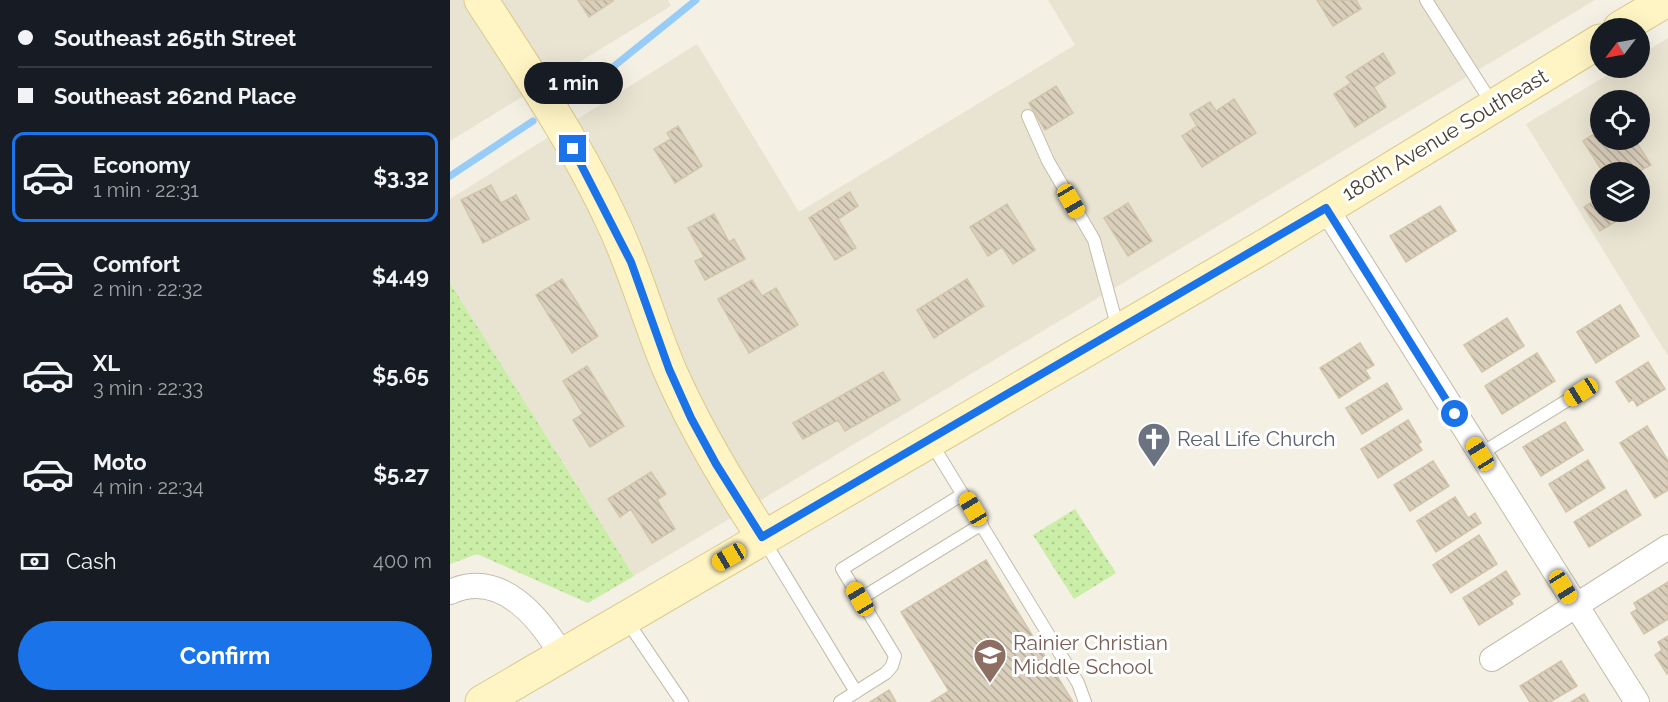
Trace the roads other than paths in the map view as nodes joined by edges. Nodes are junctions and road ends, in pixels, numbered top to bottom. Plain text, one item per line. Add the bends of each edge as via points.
1 (481, 0) edge
2 (1426, 0) edge
3 (1662, 1) edge
4 (1636, 18) edge
5 (1590, 47) edge
6 (1494, 106) junction
7 (1028, 116) dead end
8 (1326, 208) junction
9 (1119, 330) junction
10 (1581, 392) dead end
11 (930, 440) junction
12 (1480, 454) junction
13 (963, 494) junction
14 (982, 524) junction
15 (762, 537) junction
16 (1668, 547) edge
17 (450, 592) edge
18 (860, 599) junction
19 (1575, 606) junction
20 (624, 618) junction
21 (561, 654) junction
22 (1492, 659) dead end
23 (856, 692) junction
24 (482, 702) edge
25 (682, 702) edge
26 (840, 702) edge
27 (1085, 702) edge
28 (1637, 702) edge

1 - 15 street via 584,166 631,262 691,418
2 - 6 lane
3 - 4 street
5 - 6 street, 180th Avenue Southeast
6 - 8 street, 180th Avenue Southeast
7 - 9 lane via 1048,161 1094,240
8 - 9 street, 180th Avenue Southeast
8 - 12 street
9 - 11 street, 180th Avenue Southeast
10 - 12 lane
11 - 13 lane
11 - 15 street, 180th Avenue Southeast
12 - 19 street
13 - 14 lane
13 - 18 lane via 842,569
14 - 18 lane
14 - 27 lane via 1078,683
15 - 20 street, 180th Avenue Southeast
15 - 23 lane
16 - 19 street
17 - 21 street via 481,586 510,596 529,609
18 - 23 lane via 895,656 886,673
19 - 22 street
19 - 28 street
20 - 21 street, 180th Avenue Southeast
20 - 25 lane
21 - 24 street, 180th Avenue Southeast
23 - 26 lane

